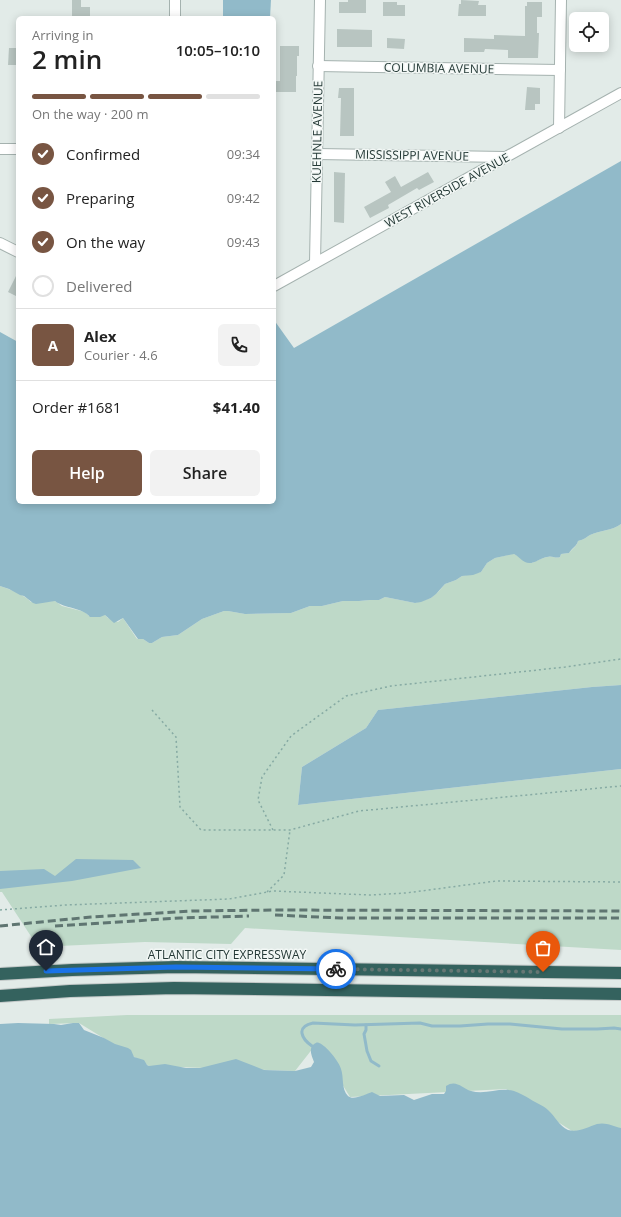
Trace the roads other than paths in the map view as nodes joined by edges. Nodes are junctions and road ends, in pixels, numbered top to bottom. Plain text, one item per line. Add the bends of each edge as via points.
1 (175, 0) edge
2 (320, 0) edge
3 (561, 0) edge
4 (175, 16) edge
5 (318, 66) junction
6 (560, 70) junction
7 (621, 93) edge
8 (559, 128) junction
9 (0, 149) edge
10 (16, 149) edge
11 (317, 154) junction
12 (507, 157) junction
13 (0, 243) edge
14 (16, 251) edge
15 (315, 263) junction
16 (276, 285) edge
17 (621, 973) edge
18 (0, 974) edge
19 (621, 994) edge
20 (0, 996) edge

1 - 4 street
2 - 5 street, KUEHNLE AVENUE
3 - 6 street
5 - 6 street, COLUMBIA AVENUE
5 - 11 street, KUEHNLE AVENUE
6 - 8 street
7 - 8 street, WEST RIVERSIDE AVENUE
8 - 12 street, WEST RIVERSIDE AVENUE
9 - 10 street
11 - 12 street, MISSISSIPPI AVENUE
11 - 15 street, KUEHNLE AVENUE
12 - 15 street, WEST RIVERSIDE AVENUE
13 - 14 street
15 - 16 street, WEST RIVERSIDE AVENUE
17 - 18 highway, ATLANTIC CITY EXPRESSWAY via 176,967
19 - 20 highway via 174,988

